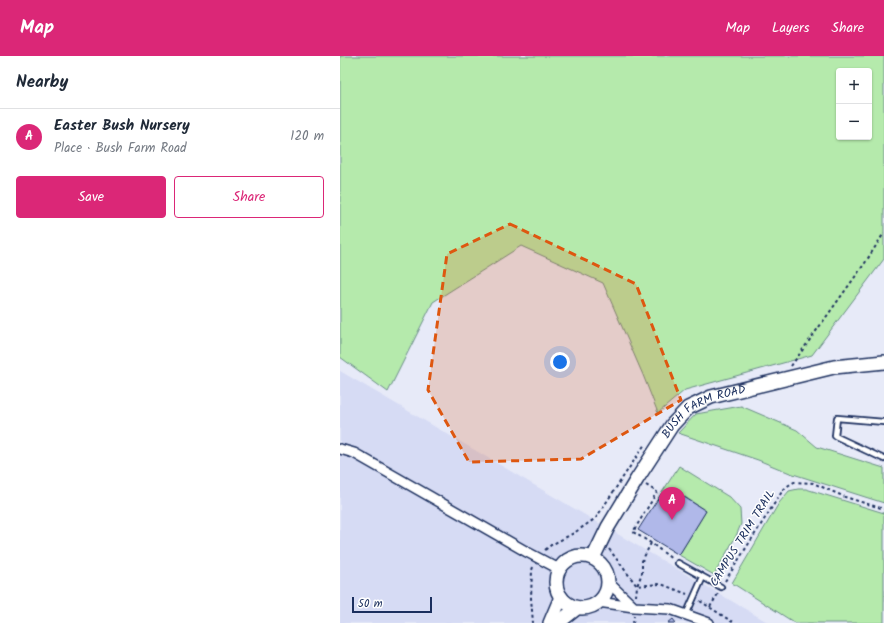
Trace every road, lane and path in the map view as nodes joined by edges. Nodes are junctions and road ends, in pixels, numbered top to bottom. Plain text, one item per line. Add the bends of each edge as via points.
1 (884, 233) edge
2 (884, 362) edge
3 (797, 365) dead end
4 (884, 422) edge
5 (647, 440) dead end
6 (340, 449) edge
7 (884, 459) edge
8 (637, 479) junction
9 (884, 510) edge
10 (651, 543) junction
11 (608, 548) dead end
12 (537, 558) junction
13 (593, 558) junction
14 (678, 563) joint
15 (559, 568) junction
16 (703, 577) junction
17 (608, 582) junction
18 (637, 586) junction
19 (721, 587) junction
20 (561, 598) junction
21 (598, 602) junction
22 (634, 607) junction
23 (710, 607) dead end
24 (577, 608) junction
25 (686, 615) junction
26 (533, 623) edge
27 (550, 623) edge
28 (558, 623) edge
29 (633, 623) edge
30 (709, 623) edge

1 - 3 path via 790,367
2 - 8 street, BUSH FARM ROAD via 834,367 711,397 688,408 672,425
4 - 7 lane via 837,418 835,436
5 - 12 path via 596,518 551,545
6 - 12 street via 354,453
8 - 10 path via 657,492 633,532
8 - 13 street, BUSH FARM ROAD
9 - 19 path, CAMPUS TRIM TRAIL via 845,498 813,483 794,482 783,490
10 - 14 path
10 - 18 path via 642,561 642,573
11 - 18 path
12 - 15 street
12 - 26 path via 532,570
13 - 15 street via 571,558
13 - 17 street via 606,571
14 - 16 lane
15 - 20 street via 556,585
16 - 19 lane
16 - 25 lane
17 - 21 street via 604,596
17 - 22 street
18 - 22 path
19 - 23 path, CAMPUS TRIM TRAIL
20 - 24 street
20 - 27 street
21 - 22 street
21 - 24 street via 592,606
22 - 25 street via 670,609
22 - 29 path
24 - 28 street
25 - 30 street

